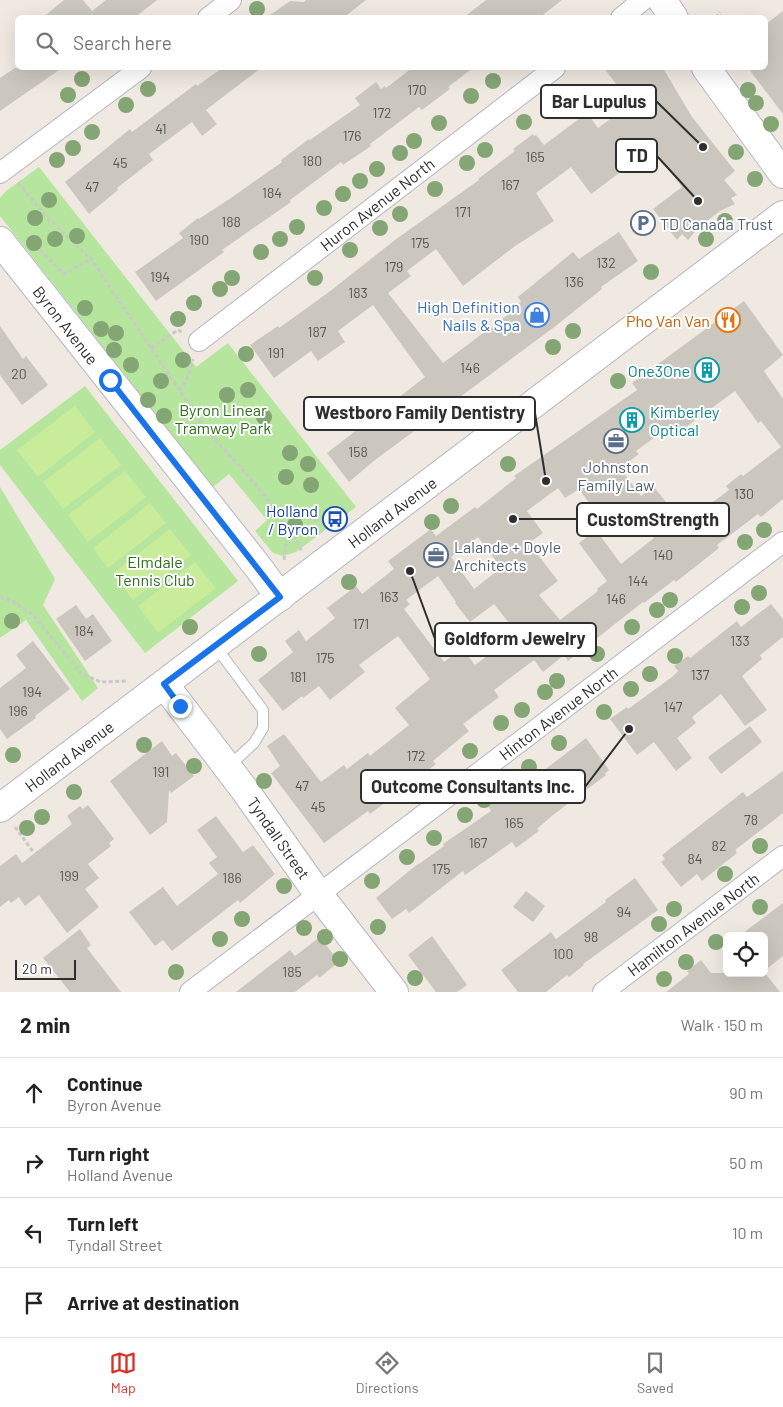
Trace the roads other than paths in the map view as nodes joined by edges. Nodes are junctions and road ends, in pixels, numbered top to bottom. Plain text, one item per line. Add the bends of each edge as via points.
1 (232, 0) edge
2 (643, 0) edge
3 (662, 0) edge
4 (212, 15) edge
5 (625, 15) edge
6 (672, 15) edge
7 (138, 70) edge
8 (552, 70) edge
9 (707, 70) edge
10 (3, 171) edge
11 (783, 174) edge
12 (783, 215) edge
13 (0, 241) edge
14 (198, 341) road end
15 (783, 542) edge
16 (280, 597) junction
17 (215, 646) junction
18 (164, 684) junction
19 (227, 767) junction
20 (7, 817) edge
21 (783, 856) edge
22 (319, 895) junction
23 (190, 992) edge
24 (394, 992) edge
25 (603, 992) edge

1 - 4 street
2 - 5 street
3 - 6 street
7 - 10 street
8 - 14 street, Huron Avenue North
9 - 11 street
12 - 16 street, Holland Avenue
13 - 16 street, Byron Avenue
15 - 22 street, Hinton Avenue North
16 - 17 street, Holland Avenue
17 - 18 street, Holland Avenue
17 - 19 lane via 263,710 263,728 254,743
18 - 19 street, Tyndall Street
18 - 20 street, Holland Avenue
19 - 22 street, Tyndall Street
21 - 25 street, Hamilton Avenue North
22 - 23 street, Hinton Avenue North
22 - 24 street, Tyndall Street

